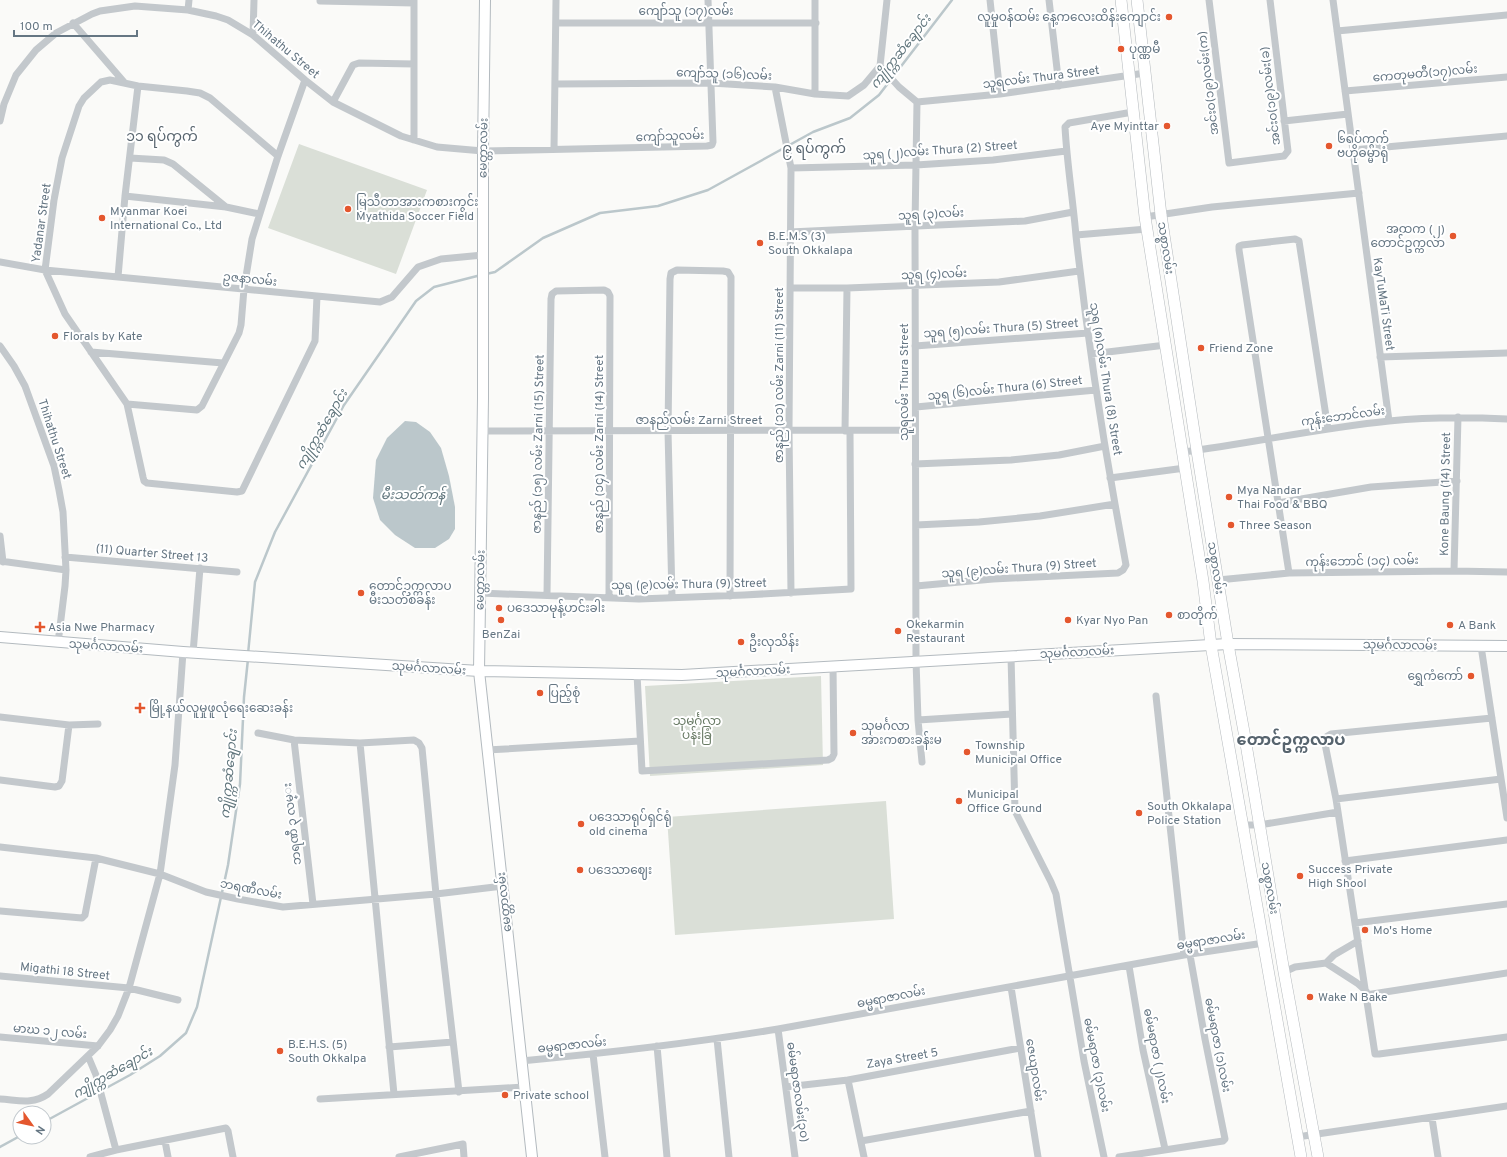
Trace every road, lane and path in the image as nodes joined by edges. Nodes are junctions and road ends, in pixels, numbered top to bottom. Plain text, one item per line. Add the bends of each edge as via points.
1 (189, 0) edge
2 (254, 0) edge
3 (485, 0) edge
4 (556, 0) edge
5 (708, 0) edge
6 (815, 0) edge
7 (990, 0) edge
8 (1049, 0) edge
9 (1121, 0) edge
10 (1137, 0) edge
11 (1209, 0) edge
12 (1270, 0) edge
13 (1333, 0) edge
14 (320, 1) edge
15 (354, 1) edge
16 (414, 1) edge
17 (888, 1) edge
18 (134, 3) edge
19 (188, 10) junction
20 (1507, 15) edge
21 (708, 22) junction
22 (74, 23) junction
23 (556, 23) junction
24 (816, 23) junction
25 (1337, 31) junction
26 (253, 35) junction
27 (414, 64) junction
28 (880, 66) junction
29 (1145, 73) junction
30 (1129, 76) junction
31 (1507, 77) edge
32 (305, 80) junction
33 (124, 82) junction
34 (711, 83) junction
35 (555, 84) junction
36 (138, 86) junction
37 (1059, 86) junction
38 (775, 87) junction
39 (1345, 91) junction
40 (815, 94) junction
41 (1000, 94) junction
42 (333, 102) junction
43 (917, 102) junction
44 (1133, 112) junction
45 (1348, 114) junction
46 (0, 121) edge
47 (1284, 121) junction
48 (1507, 136) edge
49 (414, 140) junction
50 (554, 149) junction
51 (1353, 150) junction
52 (483, 151) junction
53 (1066, 151) junction
54 (278, 156) junction
55 (130, 158) junction
56 (1229, 163) joint
57 (916, 165) junction
58 (791, 168) junction
59 (1358, 192) junction
60 (125, 196) junction
61 (226, 207) junction
62 (1073, 212) junction
63 (259, 214) junction
64 (1161, 215) junction
65 (1145, 217) junction
66 (915, 225) junction
67 (1147, 229) junction
68 (790, 232) junction
69 (1076, 236) junction
70 (483, 255) junction
71 (0, 262) edge
72 (45, 270) junction
73 (1079, 271) junction
74 (118, 277) junction
75 (915, 285) junction
76 (790, 288) junction
77 (847, 288) junction
78 (244, 289) junction
79 (608, 292) joint
80 (316, 296) junction
81 (1088, 333) junction
82 (1166, 345) junction
83 (0, 346) edge
84 (915, 346) junction
85 (91, 352) junction
86 (1507, 353) edge
87 (1091, 354) junction
88 (1380, 357) junction
89 (223, 363) junction
90 (1096, 390) junction
91 (127, 404) junction
92 (916, 407) junction
93 (1458, 417) junction
94 (1507, 419) edge
95 (1390, 420) junction
96 (1328, 429) junction
97 (915, 430) junction
98 (482, 431) junction
99 (550, 431) junction
100 (610, 431) junction
101 (668, 431) junction
102 (730, 431) junction
103 (789, 431) junction
104 (848, 431) junction
105 (1269, 438) junction
106 (1105, 446) junction
107 (1197, 451) junction
108 (1183, 452) junction
109 (916, 464) junction
110 (1185, 468) junction
111 (1110, 478) junction
112 (1457, 481) junction
113 (1278, 503) junction
114 (1115, 504) junction
115 (916, 525) junction
116 (0, 536) edge
117 (65, 557) junction
118 (1, 562) edge
119 (200, 568) junction
120 (66, 570) junction
121 (1123, 570) joint
122 (1454, 571) junction
123 (237, 572) dead end
124 (1507, 572) edge
125 (1289, 573) junction
126 (1218, 580) junction
127 (916, 586) junction
128 (480, 593) junction
129 (791, 593) junction
130 (547, 595) junction
131 (730, 596) junction
132 (609, 597) junction
133 (672, 597) junction
134 (0, 637) edge
135 (58, 642) junction
136 (1228, 644) junction
137 (1211, 645) junction
138 (1481, 646) junction
139 (1507, 646) edge
140 (188, 652) junction
141 (1011, 656) junction
142 (916, 661) junction
143 (833, 666) junction
144 (479, 671) junction
145 (637, 674) junction
146 (1156, 696) dead end
147 (1012, 714) junction
148 (0, 717) edge
149 (1492, 718) junction
150 (918, 720) junction
151 (98, 724) dead end
152 (69, 725) junction
153 (258, 733) dead end
154 (294, 740) junction
155 (640, 741) junction
156 (360, 743) junction
157 (487, 750) junction
158 (922, 762) dead end
159 (1501, 779) junction
160 (0, 780) edge
161 (1336, 799) junction
162 (1338, 812) junction
163 (1507, 818) edge
164 (1259, 824) junction
165 (1243, 826) junction
166 (1507, 840) edge
167 (0, 847) edge
168 (96, 858) junction
169 (1345, 861) junction
170 (160, 874) junction
171 (503, 886) junction
172 (436, 894) junction
173 (374, 899) junction
174 (313, 904) junction
175 (1507, 904) edge
176 (0, 911) edge
177 (1355, 923) junction
178 (1358, 941) junction
179 (1264, 943) junction
180 (1187, 955) junction
181 (1326, 963) junction
182 (1129, 966) junction
183 (1284, 972) junction
184 (1507, 973) edge
185 (0, 976) edge
186 (1070, 976) junction
187 (1010, 987) junction
188 (128, 988) junction
189 (1366, 993) junction
190 (178, 1000) dead end
191 (778, 1029) junction
192 (0, 1037) edge
193 (1507, 1037) edge
194 (717, 1039) junction
195 (453, 1042) junction
196 (98, 1046) junction
197 (657, 1046) junction
198 (389, 1047) junction
199 (1020, 1048) junction
200 (593, 1054) junction
201 (88, 1056) junction
202 (521, 1061) junction
203 (848, 1080) junction
204 (524, 1087) junction
205 (786, 1087) junction
206 (459, 1092) junction
207 (394, 1094) junction
208 (320, 1098) dead end
209 (0, 1099) edge
210 (1507, 1106) edge
211 (1031, 1111) junction
212 (1432, 1118) junction
213 (1314, 1134) junction
214 (1297, 1137) junction
215 (165, 1141) junction
216 (861, 1141) junction
217 (1165, 1149) junction
218 (116, 1150) junction
219 (105, 1155) edge
220 (90, 1157) edge
221 (168, 1157) edge
222 (233, 1157) edge
223 (399, 1157) edge
224 (464, 1157) edge
225 (532, 1157) edge
226 (605, 1157) edge
227 (667, 1157) edge
228 (729, 1157) edge
229 (795, 1157) edge
230 (864, 1157) edge
231 (1038, 1157) edge
232 (1104, 1157) edge
233 (1118, 1157) edge
234 (1301, 1157) edge
235 (1318, 1157) edge
236 (1438, 1157) edge

1 - 19 street
2 - 26 street
3 - 52 main road, မေတ္တာလမ်း
4 - 23 street
5 - 21 street, ကျော်သူလမ်း
6 - 24 street
7 - 41 street
8 - 37 street
9 - 30 main road, သစ္စာလမ်း
10 - 29 main road, သစ္စာလမ်း
11 - 56 street, အင်းဝ(၁၉)လမ်း(က)
12 - 47 street, အင်းဝ(၁၉)လမ်း(ခ)
13 - 25 street, KayTuMaTi Street
14 - 15 street
15 - 16 street
16 - 27 street
17 - 28 street
18 - 19 street, Thihathu Street
18 - 22 street, Thihathu Street via 100,11
19 - 26 street, Thihathu Street via 228,20
20 - 25 street
21 - 23 street, ကျော်သူ (၁၇)လမ်း
21 - 24 street, ကျော်သူ (၁၇)လမ်း
21 - 34 street, ကျော်သူလမ်း
22 - 33 street
22 - 46 street, Thihathu Street via 56,33 26,61 16,75
23 - 35 street
24 - 40 street
25 - 39 street, KayTuMaTi Street
26 - 32 street, Thihathu Street
27 - 42 street via 353,65
27 - 49 street
28 - 40 street, ကျော်သူ (၁၆)လမ်း via 864,85 848,96
28 - 43 street
29 - 30 street, သူရလမ်း Thura Street
29 - 64 main road, သစ္စာလမ်း
30 - 37 street, သူရလမ်း Thura Street
30 - 44 main road, သစ္စာလမ်း
31 - 39 street, ကေတုမတီ(၁၇)လမ်း
32 - 42 street, Thihathu Street
32 - 54 street
33 - 36 street, Yadanar Street
33 - 72 street, Yadanar Street via 101,82 79,106 62,158
34 - 35 street, ကျော်သူ (၁၆)လမ်း
34 - 38 street, ကျော်သူ (၁၆)လမ်း
34 - 50 street, ကျော်သူလမ်း via 712,145
35 - 50 street
36 - 54 street, Yadanar Street via 200,93 210,98
36 - 55 street
37 - 41 street, သူရလမ်း Thura Street
38 - 40 street, ကျော်သူ (၁၆)လမ်း
38 - 58 street, ဇာနည် (၁၁) လမ်း Zarni (11) Street
39 - 45 street, KayTuMaTi Street
41 - 43 street, သူရလမ်း Thura Street
42 - 49 street, Thihathu Street via 383,128
43 - 57 street, သူရလမ်း Thura Street
44 - 53 street, သူရ (၈)လမ်း Thura (8) Street via 1069,123 1065,127
44 - 65 main road, သစ္စာလမ်း
45 - 47 street
45 - 51 street, KayTuMaTi Street
47 - 56 street, အင်းဝ(၁၉)လမ်း(ခ) via 1288,151 1284,156
48 - 51 street
49 - 52 street, Thihathu Street via 437,148
50 - 52 street, ကျော်သူလမ်း
51 - 59 street, KayTuMaTi Street
52 - 70 main road, မေတ္တာလမ်း
53 - 57 street, သူရ (၂)လမ်း Thura (2) Street via 993,160
53 - 62 street, သူရ (၈)လမ်း Thura (8) Street
54 - 63 street
55 - 60 street
55 - 61 street via 164,160 173,164
57 - 58 street, သူရ (၂)လမ်း Thura (2) Street
57 - 66 street, သူရလမ်း Thura Street
58 - 68 street, ဇာနည် (၁၁) လမ်း Zarni (11) Street
59 - 64 street via 1212,207
59 - 88 street, KayTuMaTi Street
60 - 61 street
60 - 74 street
61 - 63 street
62 - 66 street, သူရ (၃)လမ်း via 1025,221
62 - 69 street, သူရ (၈)လမ်း Thura (8) Street
63 - 78 street
64 - 65 street
64 - 107 main road, သစ္စာလမ်း
65 - 67 main road, သစ္စာလမ်း
66 - 68 street, သူရ (၃)လမ်း
66 - 75 street, သူရလမ်း Thura Street
67 - 69 street
67 - 82 main road, သစ္စာလမ်း
68 - 76 street, ဇာနည် (၁၁) လမ်း Zarni (11) Street
69 - 73 street, သူရ (၈)လမ်း Thura (8) Street
70 - 80 street, ဥဇနာလမ်း via 441,259 418,267 392,297 380,302
70 - 98 main road, မေတ္တာလမ်း
71 - 72 street, ဥဇနာလမ်း
72 - 74 street, ဥဇနာလမ်း
72 - 85 street, Yadanar Street via 65,314
73 - 75 street, သူရ (၄)လမ်း via 999,282
73 - 81 street, သူရ (၈)လမ်း Thura (8) Street
74 - 78 street, ဥဇနာလမ်း
75 - 77 street, သူရ (၄)လမ်း
75 - 84 street, သူရလမ်း Thura Street
76 - 77 street, သူရ (၄)လမ်း
76 - 103 street, ဇာနည် (၁၁) လမ်း Zarni (11) Street
77 - 104 street
78 - 80 street, ဥဇနာလမ်း
78 - 89 street via 241,325
79 - 99 street, ဇာနည် (၁၅) လမ်း Zarni (15) Street via 556,291 552,294
79 - 100 street, ဇာနည် (၁၄) လမ်း Zarni (14) Street
80 - 91 street via 315,341 242,491 144,481
81 - 84 street, သူရ (၅)လမ်း Thura (5) Street
81 - 87 street, သူရ (၈)လမ်း Thura (8) Street
82 - 87 street
82 - 108 main road, သစ္စာလမ်း
83 - 117 street, Thihathu Street via 25,386 54,466 63,512
84 - 92 street, သူရလမ်း Thura Street
85 - 89 street
85 - 91 street, Yadanar Street
86 - 88 street
87 - 90 street, သူရ (၈)လမ်း Thura (8) Street
88 - 95 street, KayTuMaTi Street
89 - 91 street via 199,409
90 - 92 street, သူရ (၆)လမ်း Thura (6) Street
90 - 106 street, သူရ (၈)လမ်း Thura (8) Street
92 - 97 street, သူရလမ်း Thura Street
93 - 94 street, ကုန်းဘောင်လမ်း
93 - 95 street, ကုန်းဘောင်လမ်း
93 - 112 street, Kone Baung (14) Street
95 - 96 street, ကုန်းဘောင်လမ်း
96 - 105 street, ကုန်းဘောင်လမ်း
96 - 105 street via 1299,241 1294,239 1242,245 1239,246 1239,250
97 - 104 street, ဇာနည်လမ်း Zarni Street
97 - 109 street, သူရလမ်း Thura Street
98 - 99 street, ဇာနည်လမ်း Zarni Street
98 - 128 main road, မေတ္တာလမ်း
99 - 100 street, ဇာနည်လမ်း Zarni Street
99 - 130 street, ဇာနည် (၁၅) လမ်း Zarni (15) Street
100 - 101 street, ဇာနည်လမ်း Zarni Street
100 - 132 street, ဇာနည် (၁၄) လမ်း Zarni (14) Street
101 - 102 street, ဇာနည်လမ်း Zarni Street
101 - 102 street via 671,273 677,270 728,272 731,277
101 - 133 street
102 - 103 street, ဇာနည်လမ်း Zarni Street
102 - 131 street
103 - 104 street, ဇာနည်လမ်း Zarni Street
103 - 129 street, ဇာနည် (၁၁) လမ်း Zarni (11) Street
104 - 129 street, သူရ (၉)လမ်း Thura (9) Street via 850,589
105 - 107 street, ကုန်းဘောင်လမ်း
105 - 113 street
106 - 109 street via 1011,460
106 - 111 street, သူရ (၈)လမ်း Thura (8) Street
107 - 108 street, ကုန်းဘောင်လမ်း
107 - 126 main road, သစ္စာလမ်း
108 - 110 main road, သစ္စာလမ်း
109 - 115 street, သူရလမ်း Thura Street
110 - 111 street
110 - 137 main road, သစ္စာလမ်း
111 - 114 street, သူရ (၈)လမ်း Thura (8) Street
112 - 113 street via 1371,487
112 - 122 street, Kone Baung (14) Street
113 - 125 street
114 - 115 street via 1040,516
114 - 121 street, သူရ (၈)လမ်း Thura (8) Street via 1126,565
115 - 127 street, သူရလမ်း Thura Street
116 - 118 street
117 - 119 street, (11) Quarter Street 13
117 - 120 street, Thihathu Street
118 - 120 street
119 - 123 street, (11) Quarter Street 13
119 - 140 street
120 - 135 street, Thihathu Street
121 - 127 street, သူရ (၉)လမ်း Thura (9) Street via 1118,573 993,579
122 - 124 street, ကုန်းဘောင် (၁၄) လမ်း
122 - 125 street, ကုန်းဘောင် (၁၄) လမ်း
125 - 126 street, ကုန်းဘောင် (၁၄) လမ်း
126 - 136 main road, သစ္စာလမ်း
127 - 142 street, သူရလမ်း Thura Street
128 - 130 street, သူရ (၉)လမ်း Thura (9) Street
128 - 144 main road, မေတ္တာလမ်း
129 - 131 street, သူရ (၉)လမ်း Thura (9) Street
130 - 132 street, သူရ (၉)လမ်း Thura (9) Street
131 - 133 street, သူရ (၉)လမ်း Thura (9) Street
132 - 133 street, သူရ (၉)လမ်း Thura (9) Street
134 - 135 main road, သုမင်္ဂလာလမ်း
135 - 140 main road, သုမင်္ဂလာလမ်း
136 - 137 main road, သုမင်္ဂလာလမ်း
136 - 138 main road, သုမင်္ဂလာလမ်း
136 - 164 main road, သစ္စာလမ်း
137 - 141 main road, သုမင်္ဂလာလမ်း
137 - 165 main road, သစ္စာလမ်း
138 - 139 main road, သုမင်္ဂလာလမ်း
138 - 149 street
140 - 144 main road, သုမင်္ဂလာလမ်း
140 - 170 street
141 - 142 main road, သုမင်္ဂလာလမ်း
141 - 147 street, ဓမ်မရာဇာ (၃)လမ်း
142 - 143 main road, သုမင်္ဂလာလမ်း
142 - 150 street, သူရလမ်း Thura Street
143 - 145 main road, သုမင်္ဂလာလမ်း via 682,675
143 - 155 street via 834,754 828,760 642,771
144 - 145 main road, သုမင်္ဂလာလမ်း
144 - 157 main road, မေတ္တာလမ်း
145 - 155 street
146 - 180 street, ဓမ်မရာဇာ (၁)လမ်း
147 - 150 street
147 - 186 street, ဓမ်မရာဇာ (၃)လမ်း via 1015,811 1056,894
148 - 152 street
149 - 159 street
149 - 161 street via 1331,734 1326,738 1325,744
150 - 158 street, သူရလမ်း Thura Street
151 - 152 street
152 - 160 street via 60,786
153 - 154 street
154 - 156 street
154 - 174 street, ဘရဏီ ၃ လမ္း
155 - 157 street
156 - 172 street via 414,740 419,742 422,748
156 - 173 street
157 - 171 main road, မေတ္တာလမ်း
159 - 161 street
159 - 163 street
161 - 162 street
162 - 164 street
162 - 169 street
164 - 165 street
164 - 183 main road, သစ္စာလမ်း
165 - 179 main road, သစ္စာလမ်း
166 - 169 street
167 - 168 street, ဘရဏီလမ်း
168 - 170 street, ဘရဏီလမ်း
168 - 176 street via 86,915 82,918
169 - 177 street
170 - 174 street, ဘရဏီလမ်း via 206,892 238,900 283,907
170 - 188 street
171 - 172 street, ဘရဏီလမ်း
171 - 202 main road, မေတ္တာလမ်း
172 - 173 street, ဘရဏီလမ်း
172 - 195 street
173 - 174 street, ဘရဏီလမ်း
173 - 198 street
175 - 177 street
177 - 178 street
178 - 181 street via 1334,955
178 - 189 street
179 - 180 street, ဓမ္မရာဇာလမ်း
179 - 214 main road, သစ္စာလမ်း
180 - 182 street, ဓမ္မရာဇာလမ်း
180 - 217 street, ဓမ်မရာဇာ (၁)လမ်း via 1225,1139
181 - 183 street via 1295,967
181 - 189 street via 1357,983
182 - 186 street, ဓမ္မရာဇာလမ်း
182 - 217 street, ဓမ်မရာဇာ (၂)လမ်း via 1143,1050
183 - 213 main road, သစ္စာလမ်း
184 - 189 street
185 - 188 street, Migathi 18 Street
186 - 187 street, ဓမ္မရာဇာလမ်း
186 - 232 street, ဓမ်မရာဇာ (၃)လမ်း
187 - 191 street, ဓမ္မရာဇာလမ်း
187 - 199 street, ဇေယျာလမ်း
188 - 190 street, Migathi 18 Street
188 - 196 street via 118,1016
189 - 193 street via 1375,1054
191 - 194 street, ဓမ္မရာဇာလမ်း
191 - 205 street, ဓမ်မရာဇာလမ်း(၃၀)
192 - 196 street, မာဃ ၁၂ လမ်း
194 - 197 street, ဓမ္မရာဇာလမ်း
194 - 228 street
195 - 198 street
195 - 206 street
196 - 201 street
197 - 200 street, ဓမ္မရာဇာလမ်း
197 - 227 street
198 - 207 street
199 - 203 street, Zaya Street 5
199 - 211 street, ဇေယျာလမ်း
200 - 202 street, ဓမ္မရာဇာလမ်း
200 - 226 street
201 - 209 street via 40,1099 30,1102
201 - 218 street via 96,1075
202 - 204 main road, မေတ္တာလမ်း
203 - 205 street, Zaya Street 5
203 - 216 street
204 - 206 street
204 - 225 main road, မေတ္တာလမ်း
205 - 229 street, ဓမ်မရာဇာလမ်း(၃၀)
206 - 207 street
207 - 208 street
210 - 212 street
211 - 216 street
211 - 231 street, ဇေယျာလမ်း
212 - 213 street
212 - 236 street
213 - 214 street
213 - 235 main road, သစ္စာလမ်း
214 - 234 main road, သစ္စာလမ်း
215 - 218 street
215 - 221 street
215 - 222 street via 226,1128
216 - 230 street
217 - 233 street
218 - 219 street
219 - 220 street
223 - 224 street via 463,1144

